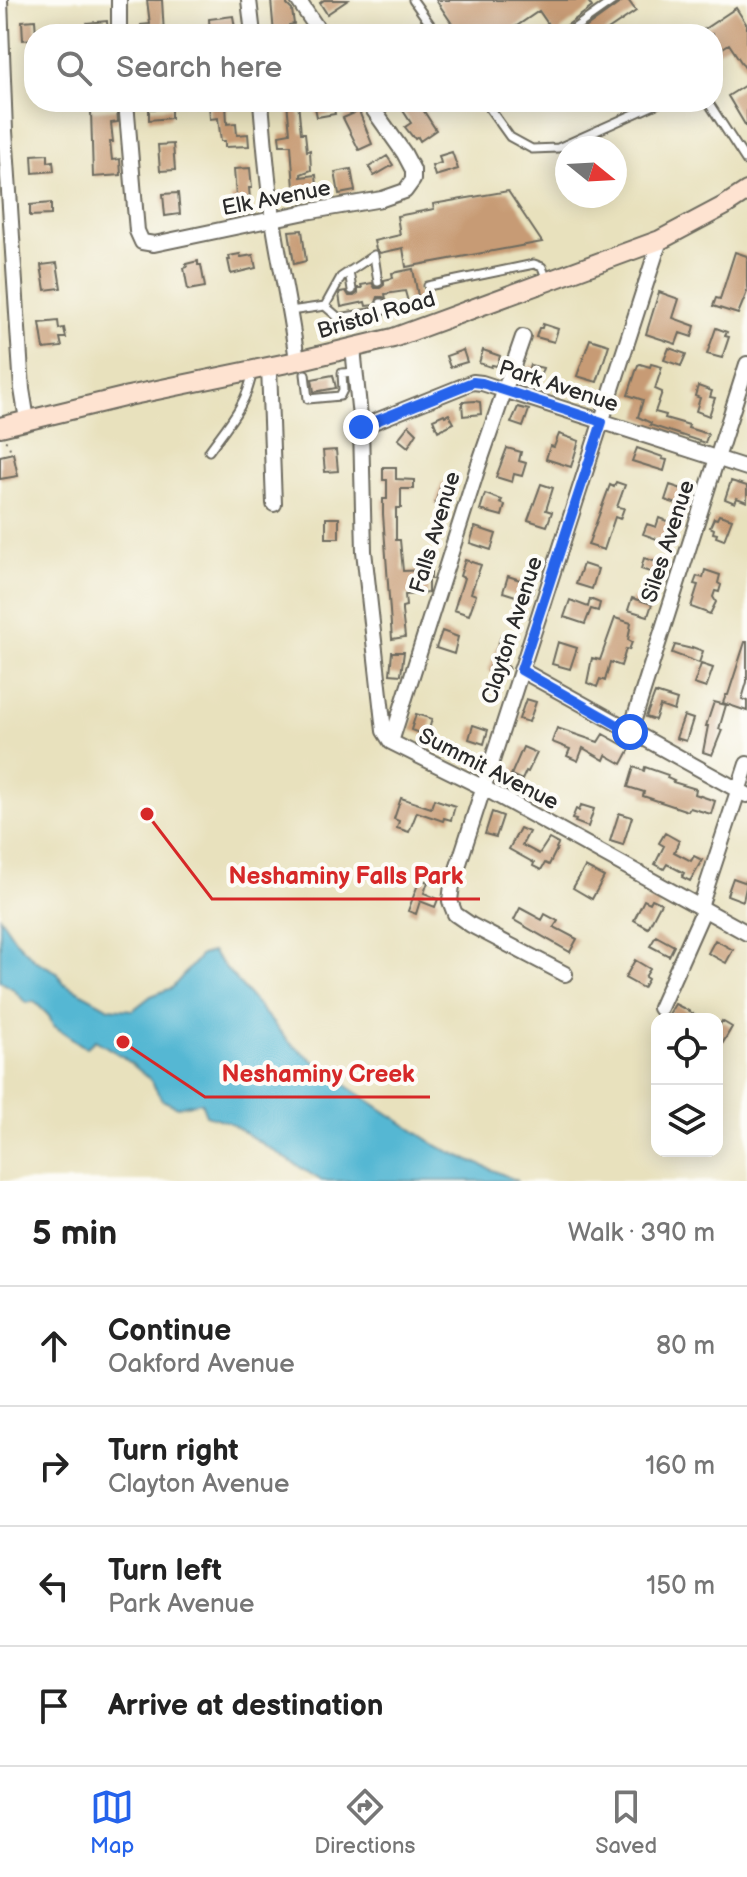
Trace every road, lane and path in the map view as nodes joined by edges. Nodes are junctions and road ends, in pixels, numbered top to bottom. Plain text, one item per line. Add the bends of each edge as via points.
1 (0, 0) edge
2 (119, 0) edge
3 (249, 0) edge
4 (298, 0) edge
5 (413, 0) edge
6 (614, 0) edge
7 (119, 24) edge
8 (252, 24) edge
9 (314, 24) edge
10 (430, 24) edge
11 (580, 24) edge
12 (127, 112) edge
13 (262, 112) edge
14 (375, 112) edge
15 (492, 112) edge
16 (639, 112) edge
17 (713, 112) edge
18 (747, 146) edge
19 (739, 150) junction
20 (747, 162) edge
21 (747, 191) edge
22 (273, 219) junction
23 (660, 240) junction
24 (349, 271) junction
25 (378, 282) dead end
26 (548, 282) junction
27 (428, 286) dead end
28 (352, 290) dead end
29 (381, 303) dead end
30 (355, 304) dead end
31 (325, 306) junction
32 (290, 311) junction
33 (357, 315) junction
34 (523, 337) dead end
35 (353, 348) junction
36 (747, 364) edge
37 (301, 368) junction
38 (261, 369) junction
39 (356, 372) junction
40 (503, 390) junction
41 (27, 420) junction
42 (602, 422) junction
43 (0, 427) edge
44 (361, 427) junction
45 (0, 440) edge
46 (209, 451) dead end
47 (11, 452) dead end
48 (717, 458) junction
49 (747, 468) edge
50 (274, 504) dead end
51 (521, 670) junction
52 (630, 732) junction
53 (391, 742) junction
54 (747, 764) edge
55 (484, 788) junction
56 (743, 793) edge
57 (702, 908) junction
58 (747, 933) edge
59 (565, 974) dead end
60 (660, 1008) dead end

1 - 41 street
2 - 7 street
3 - 8 street
4 - 9 street
5 - 10 lane
6 - 11 lane
12 - 22 street, Elk Avenue via 134,217 142,242 154,244
13 - 22 street
14 - 22 street, Elk Avenue via 413,170 410,186 401,193
15 - 16 lane via 510,137 532,149 558,148
17 - 19 lane
18 - 19 lane
19 - 20 lane
21 - 23 main road, Bristol Road
22 - 32 street
23 - 26 main road, Bristol Road
23 - 42 street, Clayton Avenue
24 - 25 lane via 374,255
24 - 28 lane
24 - 31 lane
26 - 27 lane via 542,267 534,264
26 - 35 main road, Bristol Road
29 - 33 lane via 382,311
30 - 33 lane
31 - 32 lane
31 - 33 lane via 339,318
32 - 37 street
34 - 40 street, Falls Avenue
35 - 37 main road, Bristol Road
35 - 39 street, Summit Avenue
36 - 48 street, Siles Avenue
37 - 38 main road, Bristol Road
37 - 39 lane via 308,399 340,396 342,373
38 - 41 main road, Bristol Road
38 - 46 lane
38 - 50 street
39 - 44 street, Summit Avenue
40 - 42 street, Park Avenue
40 - 44 street, Park Avenue via 473,382
40 - 53 street, Falls Avenue
41 - 43 main road, Bristol Road
42 - 48 street, Park Avenue
42 - 51 street, Clayton Avenue
44 - 53 street, Summit Avenue via 364,551 384,731
45 - 47 path via 8,442
48 - 49 street, Park Avenue
48 - 52 street, Siles Avenue
51 - 52 street
51 - 55 street, Clayton Avenue
52 - 56 street
53 - 55 street, Summit Avenue
54 - 56 street
55 - 57 street, Summit Avenue
55 - 59 street, Clayton Avenue via 452,885 455,914
56 - 57 street
57 - 58 street, Summit Avenue
57 - 60 street

